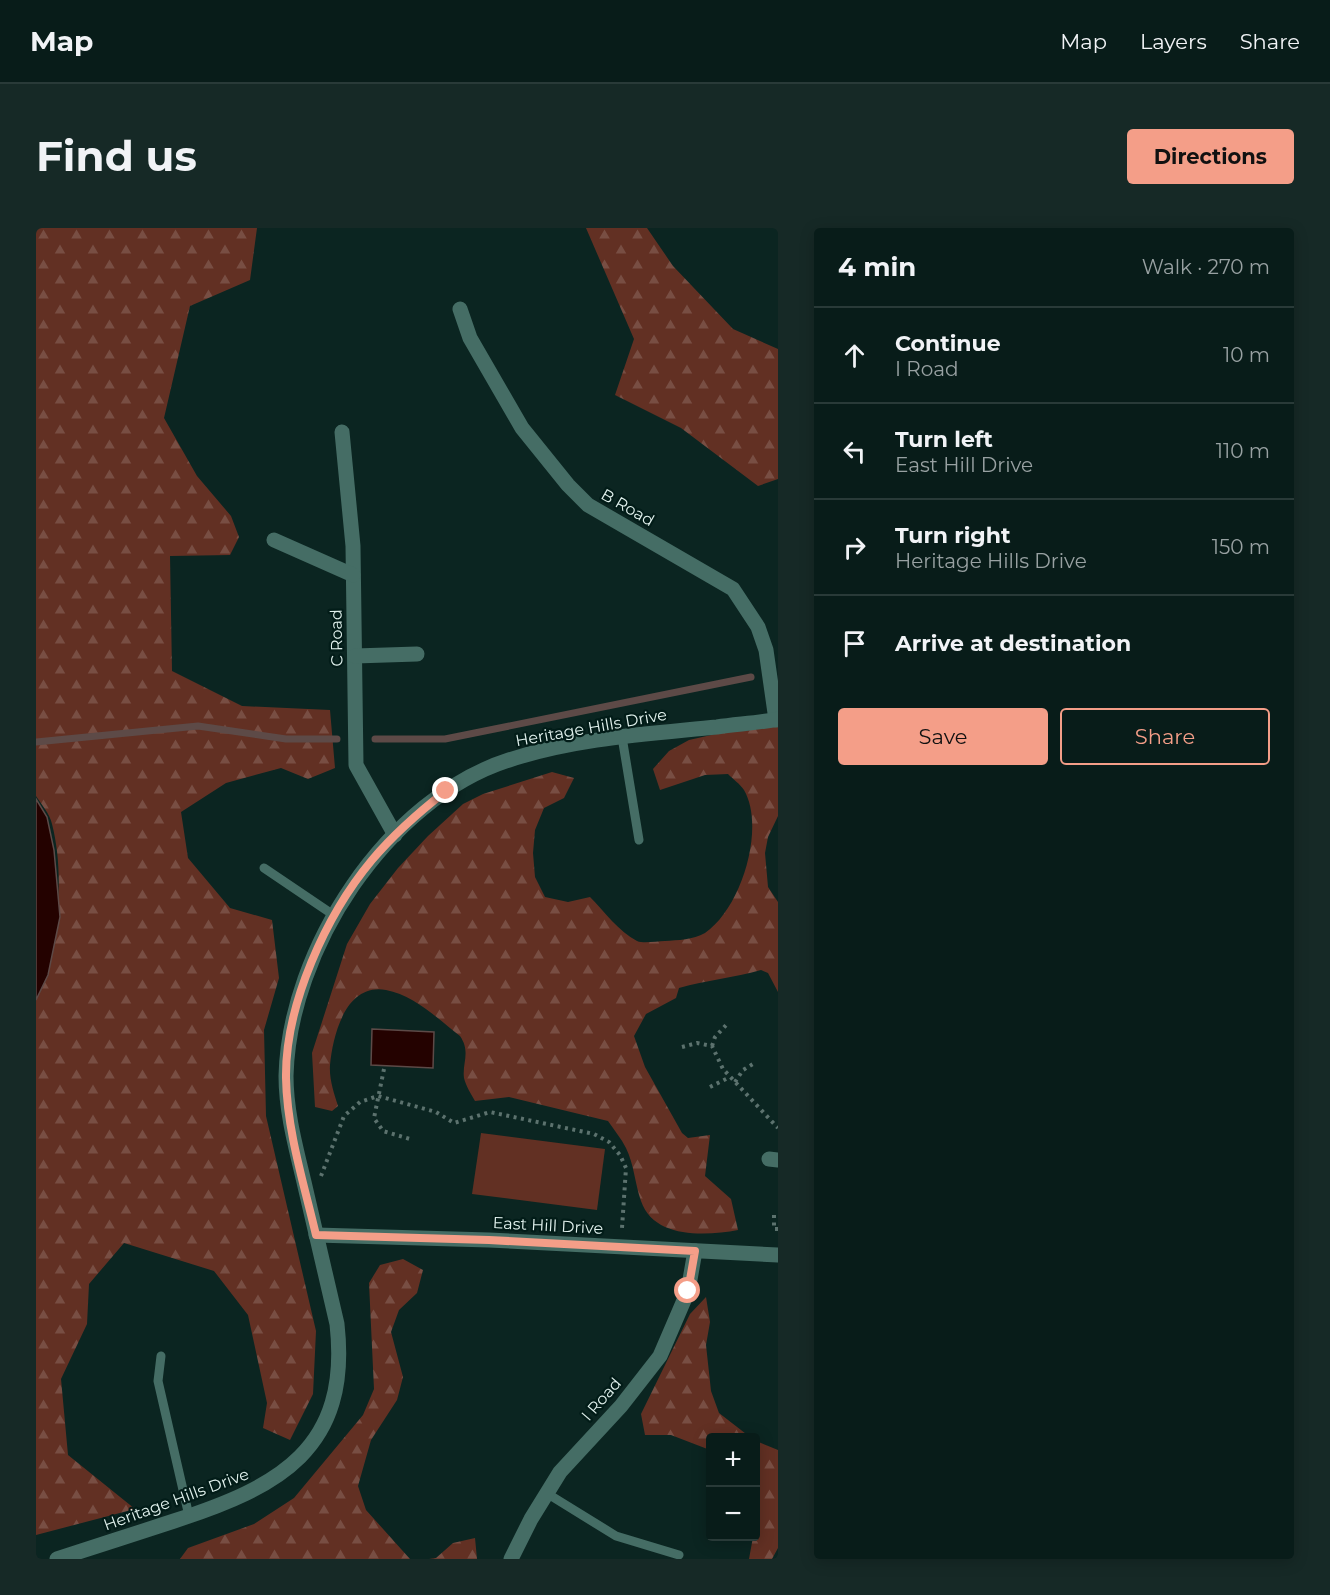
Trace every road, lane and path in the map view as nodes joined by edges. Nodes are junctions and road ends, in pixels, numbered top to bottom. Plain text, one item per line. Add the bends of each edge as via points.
1 (460, 309) dead end
2 (342, 432) dead end
3 (274, 540) dead end
4 (353, 575) junction
5 (417, 654) dead end
6 (355, 656) junction
7 (777, 720) edge
8 (622, 737) junction
9 (395, 835) junction
10 (639, 840) dead end
11 (264, 868) dead end
12 (334, 915) junction
13 (729, 1022) dead end
14 (712, 1046) junction
15 (682, 1047) dead end
16 (753, 1064) dead end
17 (384, 1069) dead end
18 (730, 1077) junction
19 (735, 1082) junction
20 (710, 1086) dead end
21 (378, 1096) junction
22 (778, 1128) edge
23 (410, 1139) dead end
24 (305, 1186) junction
25 (774, 1215) dead end
26 (778, 1229) edge
27 (316, 1235) junction
28 (621, 1247) junction
29 (695, 1251) junction
30 (778, 1255) edge
31 (161, 1356) dead end
32 (548, 1494) junction
33 (189, 1516) junction
34 (679, 1556) dead end
35 (57, 1559) edge
36 (511, 1559) edge

1 - 7 street, B Road via 470,338 522,428 588,505 733,589 758,627 766,650
2 - 4 street, C Road
3 - 4 street
4 - 6 street, C Road
5 - 6 street
6 - 9 street, C Road via 356,765
7 - 8 street, Heritage Hills Drive
8 - 9 street, Heritage Hills Drive via 508,760 446,791
8 - 10 lane
9 - 12 street, Heritage Hills Drive
11 - 12 lane
12 - 24 street, Heritage Hills Drive via 300,996 286,1076 290,1117
13 - 14 path
14 - 15 path via 697,1043
14 - 18 path
16 - 19 path
17 - 21 path
18 - 19 path
18 - 20 path
19 - 22 path
21 - 23 path via 374,1118 383,1131
21 - 24 path via 360,1102 345,1116 321,1176
21 - 28 path via 436,1112 454,1123 490,1112 594,1134 609,1142 626,1168
24 - 27 street, Heritage Hills Drive
25 - 26 path via 774,1229
27 - 28 street, East Hill Drive
27 - 33 street, Heritage Hills Drive via 341,1357 338,1386 328,1414 313,1444 291,1466 264,1485
28 - 29 street, East Hill Drive
29 - 30 street, East Hill Drive
29 - 32 street, I Road via 688,1291 660,1356 621,1406 560,1472
31 - 33 lane via 158,1381
32 - 34 lane via 616,1536
32 - 36 street, I Road
33 - 35 street, Heritage Hills Drive

